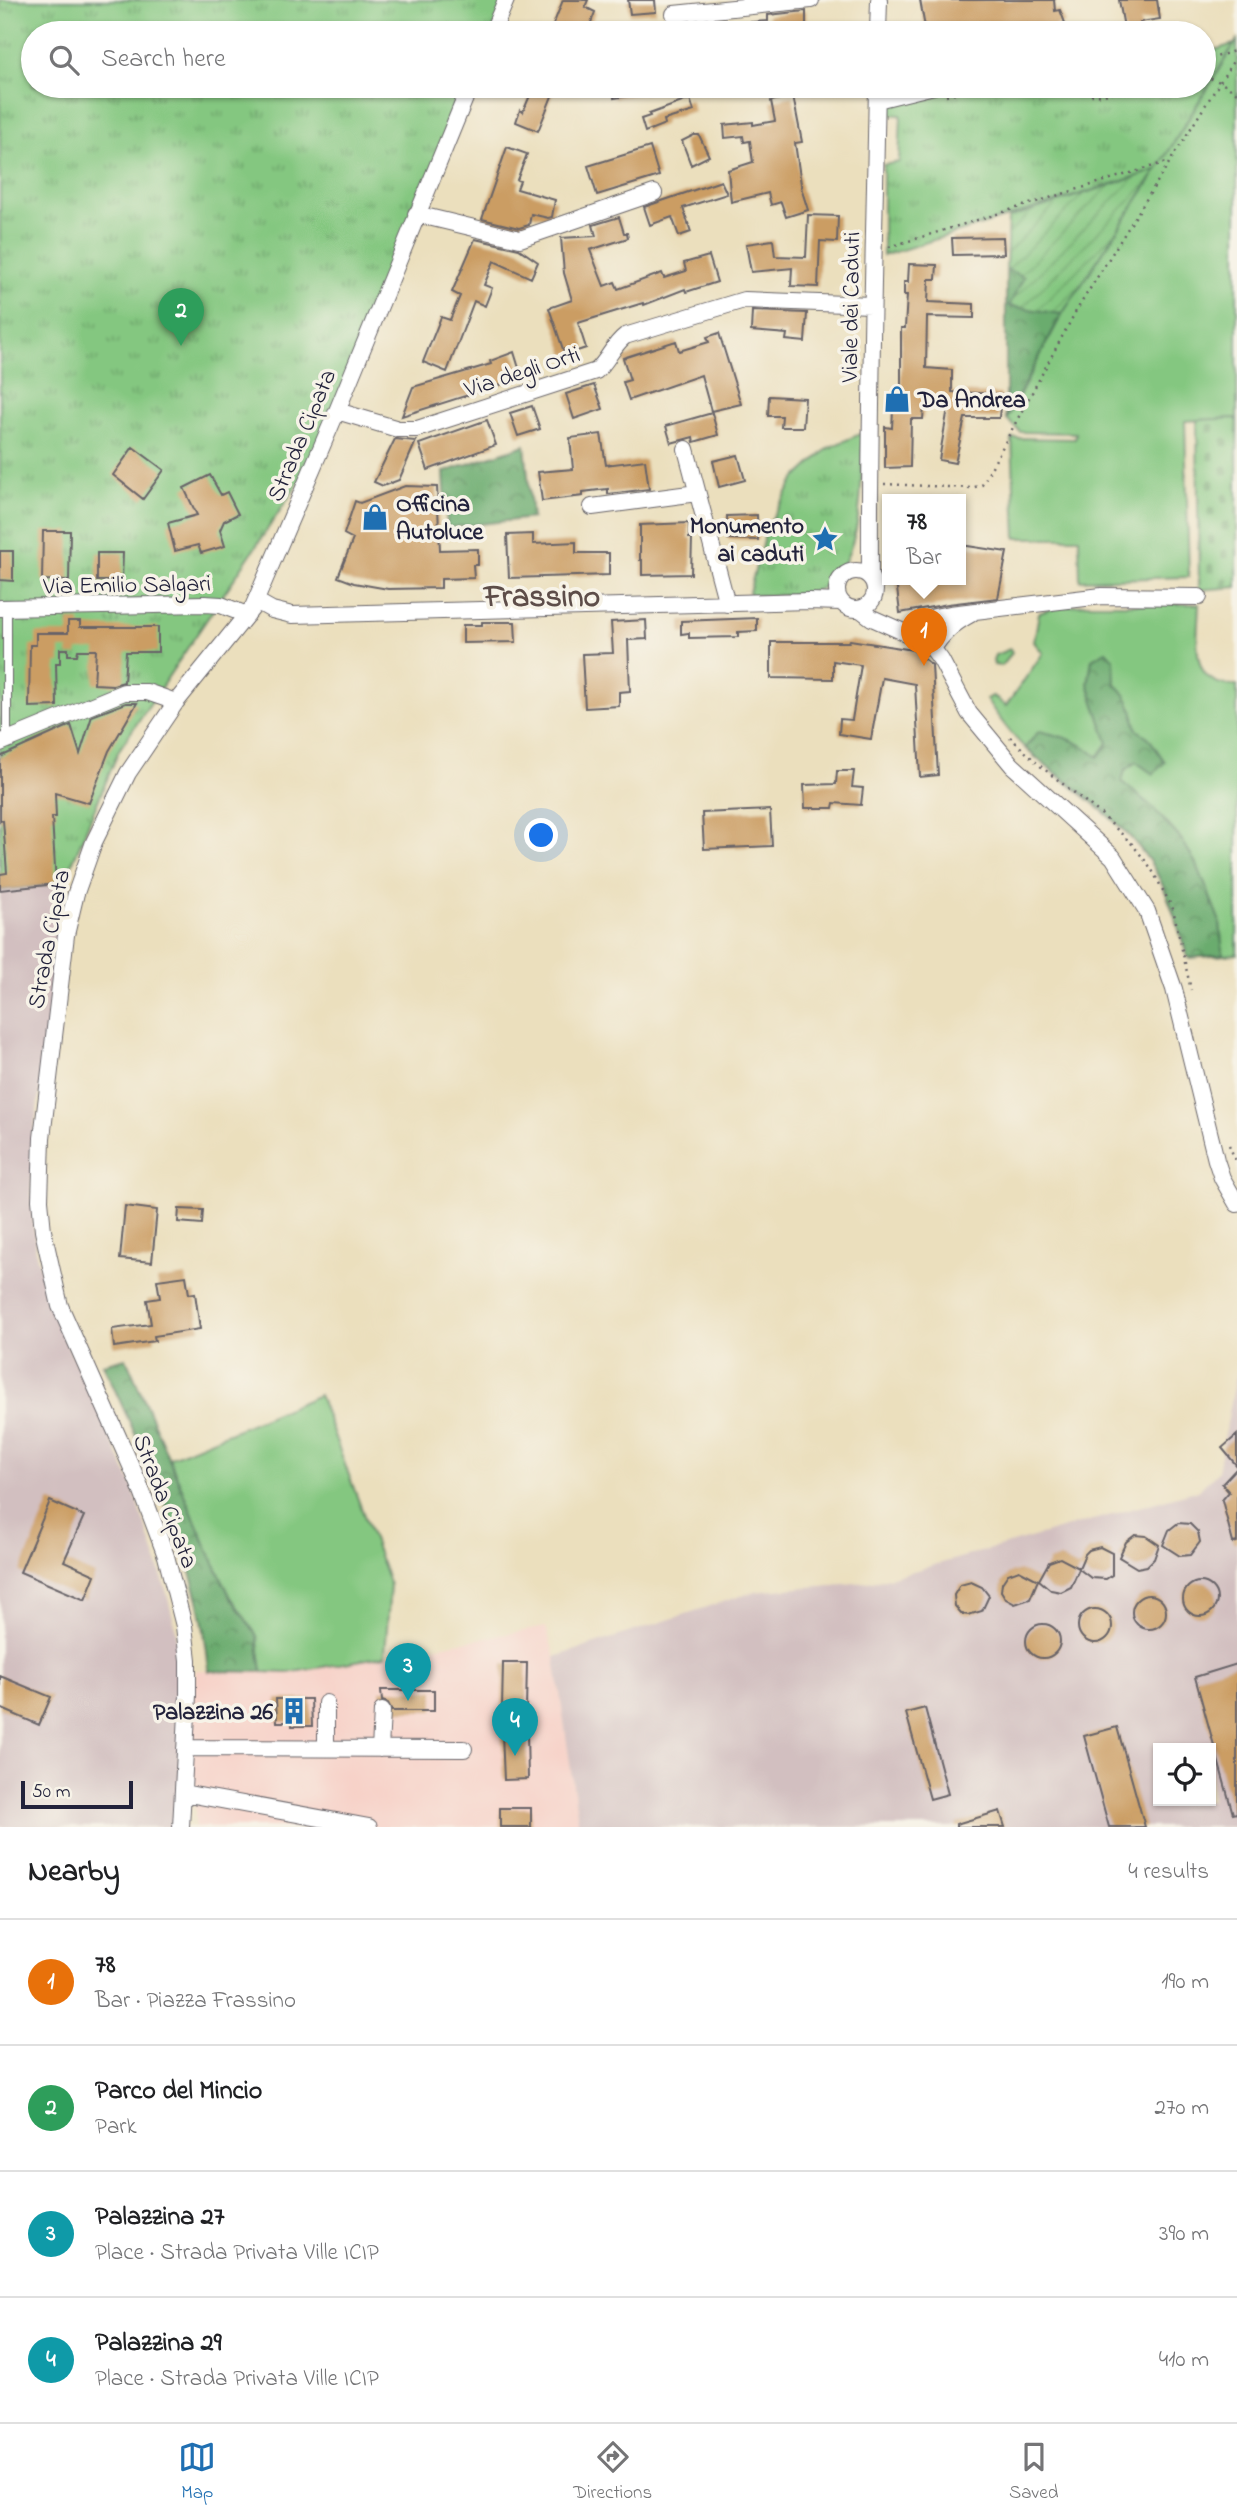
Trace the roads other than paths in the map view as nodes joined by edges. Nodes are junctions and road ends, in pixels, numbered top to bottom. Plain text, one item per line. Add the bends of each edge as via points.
1 (506, 0) edge
2 (811, 0) edge
3 (878, 0) edge
4 (674, 14) dead end
5 (497, 21) edge
6 (878, 21) edge
7 (465, 98) edge
8 (877, 98) edge
9 (654, 193) dead end
10 (416, 214) junction
11 (872, 304) junction
12 (337, 411) junction
13 (686, 449) dead end
14 (697, 493) junction
15 (592, 506) dead end
16 (869, 528) junction
17 (870, 577) junction
18 (841, 579) junction
19 (874, 597) junction
20 (1199, 597) dead end
21 (256, 601) junction
22 (809, 601) junction
23 (841, 602) junction
24 (727, 604) junction
25 (3, 608) edge
26 (860, 609) junction
27 (976, 612) junction
28 (247, 615) junction
29 (889, 625) junction
30 (908, 634) junction
31 (933, 649) junction
32 (176, 702) junction
33 (3, 741) edge
34 (1237, 1204) edge
35 (326, 1703) dead end
36 (382, 1711) dead end
37 (185, 1748) junction
38 (326, 1748) junction
39 (380, 1749) junction
40 (464, 1749) dead end
41 (183, 1793) junction
42 (181, 1827) edge
43 (369, 1827) edge

1 - 5 street
2 - 4 street
3 - 6 street
7 - 10 street, Strada Cipata
8 - 11 street, Viale dei Caduti
9 - 10 street via 520,239
10 - 12 street, Strada Cipata
11 - 12 street, Via degli Orti via 736,302 625,337 596,371 417,429 398,429
11 - 16 street, Viale dei Caduti
12 - 21 street, Strada Cipata
13 - 14 street
14 - 15 street
14 - 24 street
16 - 17 street, Viale dei Caduti
16 - 18 street, Viale dei Caduti
17 - 18 street via 860,571
17 - 19 street
18 - 22 street
18 - 23 street via 837,595
19 - 26 street
19 - 29 street
20 - 27 street via 1102,596
21 - 24 street via 292,615
21 - 28 street, Strada Cipata
22 - 23 street
22 - 24 street
23 - 26 street
25 - 28 street, Via Emilio Salgari via 205,604
25 - 33 lane, Via Emilio Salgari
26 - 29 street
27 - 30 street via 934,617
27 - 31 street via 957,621
28 - 32 street, Strada Cipata
29 - 30 street
30 - 31 street
31 - 34 street via 970,713 1012,765 1113,857 1147,911 1174,989 1216,1160
32 - 33 street via 147,692 124,692
32 - 37 street, Strada Cipata via 112,801 76,893 55,1016 40,1189 47,1256 60,1306 139,1484 174,1585 188,1660
35 - 38 street
36 - 39 street
37 - 38 street
37 - 41 street, Strada Cipata
38 - 39 street
39 - 40 street
41 - 42 street, Strada Cipata
41 - 43 street

